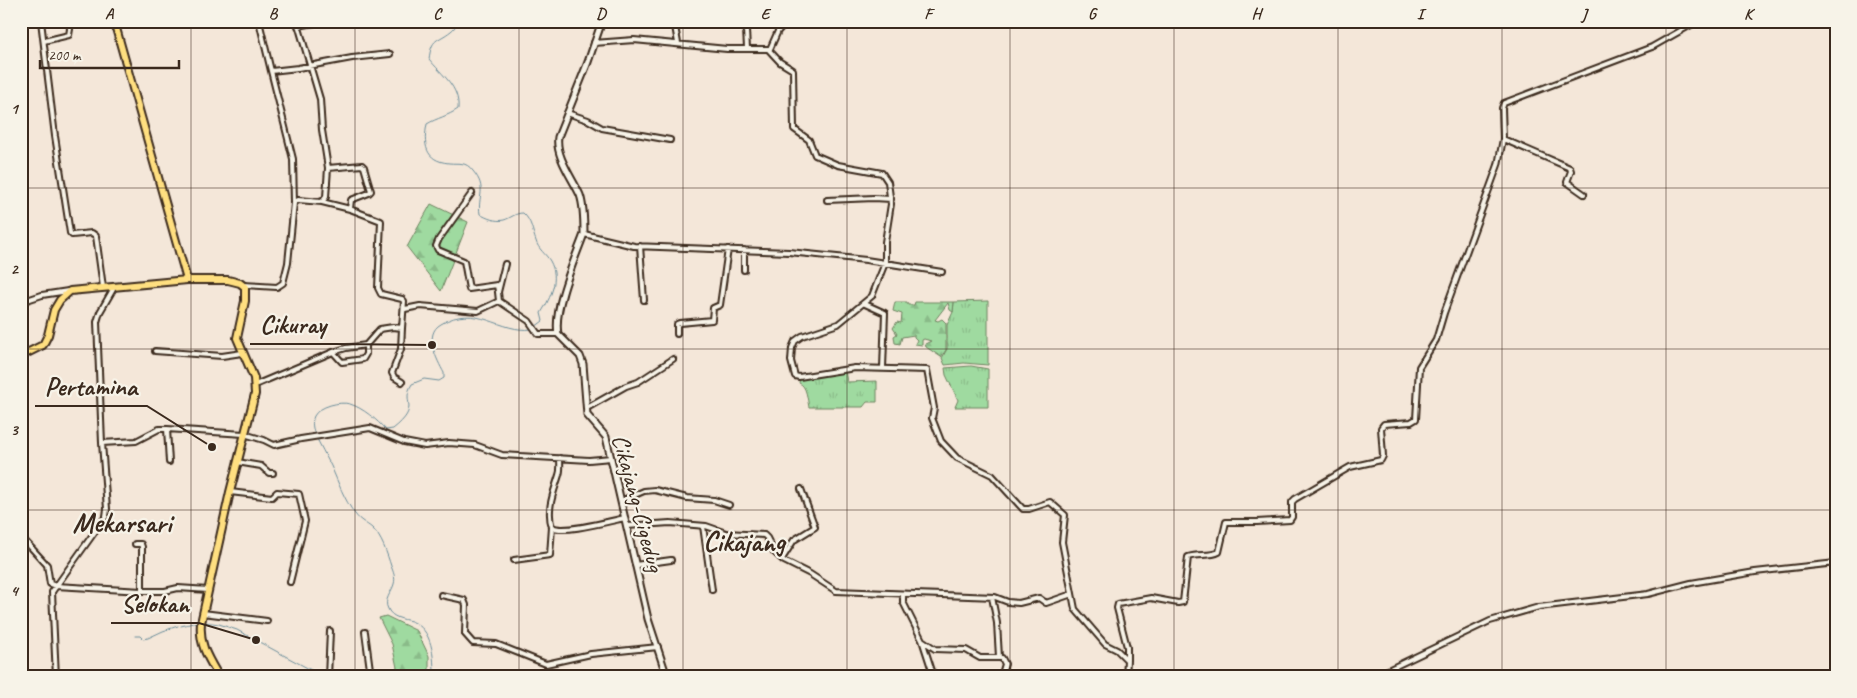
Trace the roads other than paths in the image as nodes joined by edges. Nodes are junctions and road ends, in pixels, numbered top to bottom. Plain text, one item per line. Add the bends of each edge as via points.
1 (41, 21) edge
2 (69, 21) edge
3 (114, 21) edge
4 (258, 21) edge
5 (326, 21) edge
6 (602, 21) edge
7 (674, 21) edge
8 (740, 21) edge
9 (787, 21) edge
10 (1698, 21) edge
11 (298, 23) edge
12 (44, 41) junction
13 (594, 43) junction
14 (678, 43) junction
15 (747, 48) junction
16 (769, 49) junction
17 (390, 54) dead end
18 (310, 65) junction
19 (271, 71) junction
20 (567, 113) junction
21 (1503, 139) junction
22 (670, 140) dead end
23 (328, 168) junction
24 (472, 193) dead end
25 (1584, 194) dead end
26 (891, 199) junction
27 (827, 200) dead end
28 (322, 202) junction
29 (294, 203) junction
30 (350, 209) junction
31 (584, 234) junction
32 (640, 246) junction
33 (728, 249) junction
34 (744, 250) junction
35 (885, 263) junction
36 (505, 264) dead end
37 (744, 270) dead end
38 (942, 272) dead end
39 (187, 280) junction
40 (243, 285) junction
41 (115, 286) junction
42 (103, 287) junction
43 (70, 291) junction
44 (498, 292) junction
45 (644, 300) dead end
46 (499, 301) junction
47 (21, 302) edge
48 (865, 304) junction
49 (404, 309) junction
50 (402, 328) junction
51 (558, 334) junction
52 (677, 334) dead end
53 (366, 345) junction
54 (155, 351) dead end
55 (242, 352) junction
56 (333, 352) junction
57 (21, 356) edge
58 (673, 359) dead end
59 (883, 368) junction
60 (402, 382) dead end
61 (255, 385) junction
62 (587, 408) junction
63 (167, 429) junction
64 (244, 434) junction
65 (102, 443) junction
66 (560, 458) junction
67 (611, 458) junction
68 (169, 462) dead end
69 (238, 462) junction
70 (273, 473) dead end
71 (801, 489) dead end
72 (230, 492) junction
73 (621, 501) junction
74 (728, 505) dead end
75 (625, 518) junction
76 (627, 526) junction
77 (703, 526) junction
78 (552, 527) junction
79 (26, 542) dead end
80 (135, 544) dead end
81 (782, 559) junction
82 (514, 560) dead end
83 (671, 560) dead end
84 (1836, 563) edge
85 (635, 565) junction
86 (290, 582) dead end
87 (56, 586) junction
88 (208, 590) junction
89 (712, 590) dead end
90 (142, 591) junction
91 (1072, 594) junction
92 (441, 595) dead end
93 (903, 595) junction
94 (992, 597) junction
95 (202, 618) junction
96 (267, 621) dead end
97 (330, 631) dead end
98 (365, 632) dead end
99 (922, 640) junction
100 (658, 648) junction
101 (999, 657) junction
102 (1127, 660) junction
103 (56, 677) edge
104 (219, 677) edge
105 (328, 677) edge
106 (371, 677) edge
107 (667, 677) edge
108 (934, 677) edge
109 (1001, 677) edge
110 (1126, 677) edge
111 (1373, 677) edge

1 - 12 street
2 - 12 street via 69,35
3 - 39 main road
4 - 19 street
5 - 11 street
6 - 13 street
7 - 14 street
8 - 15 street via 746,30
9 - 16 street
10 - 21 street via 1652,47 1505,102 1502,108
11 - 18 street
12 - 42 street via 54,136 70,233 92,233 96,236
13 - 14 street via 631,40
13 - 20 street
14 - 15 street
15 - 16 street
16 - 26 street via 777,60 793,70 794,129 810,140 815,155 838,165 882,173 888,182
17 - 18 street
18 - 19 street
18 - 23 street via 320,99
19 - 29 street via 293,159
20 - 22 street via 600,128
20 - 31 street via 557,143 582,204
21 - 25 street via 1570,168 1567,182
21 - 102 street via 1498,165 1438,335 1419,366 1416,420 1384,424 1381,460 1350,466 1295,499 1290,520 1226,522 1219,552 1188,557 1183,602 1151,598 1118,604
23 - 28 street via 326,197
23 - 30 street via 364,167 371,191 350,200
24 - 44 street via 436,246 438,250 464,261 469,288 497,285
26 - 27 street
26 - 35 street
28 - 29 street via 298,200
28 - 30 street
29 - 40 street via 288,263 282,283 277,286
30 - 49 street via 381,221 378,288 381,294 402,299
31 - 32 street
31 - 51 street via 568,271 558,317
32 - 33 street
32 - 45 street
33 - 34 street
33 - 52 street via 720,305 713,308 712,320 680,323 676,326
34 - 35 street
34 - 37 street
35 - 38 street
35 - 48 street via 872,296
36 - 44 street
39 - 40 main road via 228,280
39 - 41 main road
40 - 55 main road via 245,300 237,338
41 - 42 main road
41 - 65 street via 97,322
42 - 43 main road
43 - 47 street
43 - 57 main road via 54,310 43,345
44 - 46 street
46 - 49 street via 478,311 420,306
46 - 51 street via 533,325 541,335
48 - 59 street via 885,312
48 - 59 street via 838,324 798,338 791,353 792,370 799,377 853,368
49 - 50 street
50 - 53 street via 380,330
50 - 60 street via 401,349 392,373
51 - 62 street, Cikajang-Cigedug via 580,356
53 - 56 street
53 - 56 street via 363,359 342,362
54 - 55 street via 222,356
55 - 61 main road
56 - 61 street
58 - 62 street via 638,382
59 - 91 street via 927,370 934,408 932,418 941,441 954,456 992,474 1023,509 1048,502 1063,512 1066,519 1062,542
61 - 64 main road
62 - 67 street, Cikajang-Cigedug via 587,415 604,433
63 - 64 street
63 - 65 street via 159,429 136,441
63 - 68 street
64 - 66 street via 274,445 370,428 415,445 473,445 500,455
64 - 69 main road
65 - 87 street via 106,516
66 - 67 street
66 - 78 street via 560,474 551,498
67 - 73 street, Cikajang-Cigedug
69 - 70 street via 261,466
69 - 72 main road
71 - 81 street via 815,527 794,540
72 - 86 street via 272,497 277,492 299,494 305,521
72 - 88 main road
73 - 74 street via 640,492 654,490
73 - 75 street, Cikajang-Cigedug
75 - 76 street, Cikajang-Cigedug
75 - 78 street via 579,528
76 - 77 street via 670,523
76 - 85 street, Cikajang-Cigedug
77 - 81 street via 722,533 764,535
77 - 89 street
78 - 82 street via 550,555
79 - 87 street via 47,565 50,584
80 - 90 street via 142,547
81 - 93 street via 836,591
83 - 85 street
84 - 111 street via 1755,572 1648,594 1539,607 1490,621
85 - 100 street, Cikajang-Cigedug
87 - 90 street
87 - 103 street via 52,592
88 - 90 street
88 - 95 main road
91 - 94 street via 1046,603 1040,598 1019,603
91 - 102 street via 1077,612 1105,644
92 - 100 street via 462,598 466,602 465,634 473,643 496,644 543,664 591,654
93 - 94 street
93 - 99 street via 903,602
94 - 101 street
95 - 96 street
95 - 104 main road via 201,643
97 - 105 street
98 - 106 street
99 - 101 street via 935,649 964,649 980,658
99 - 108 street
100 - 107 street, Cikajang-Cigedug
101 - 109 street via 1005,662
102 - 110 street

